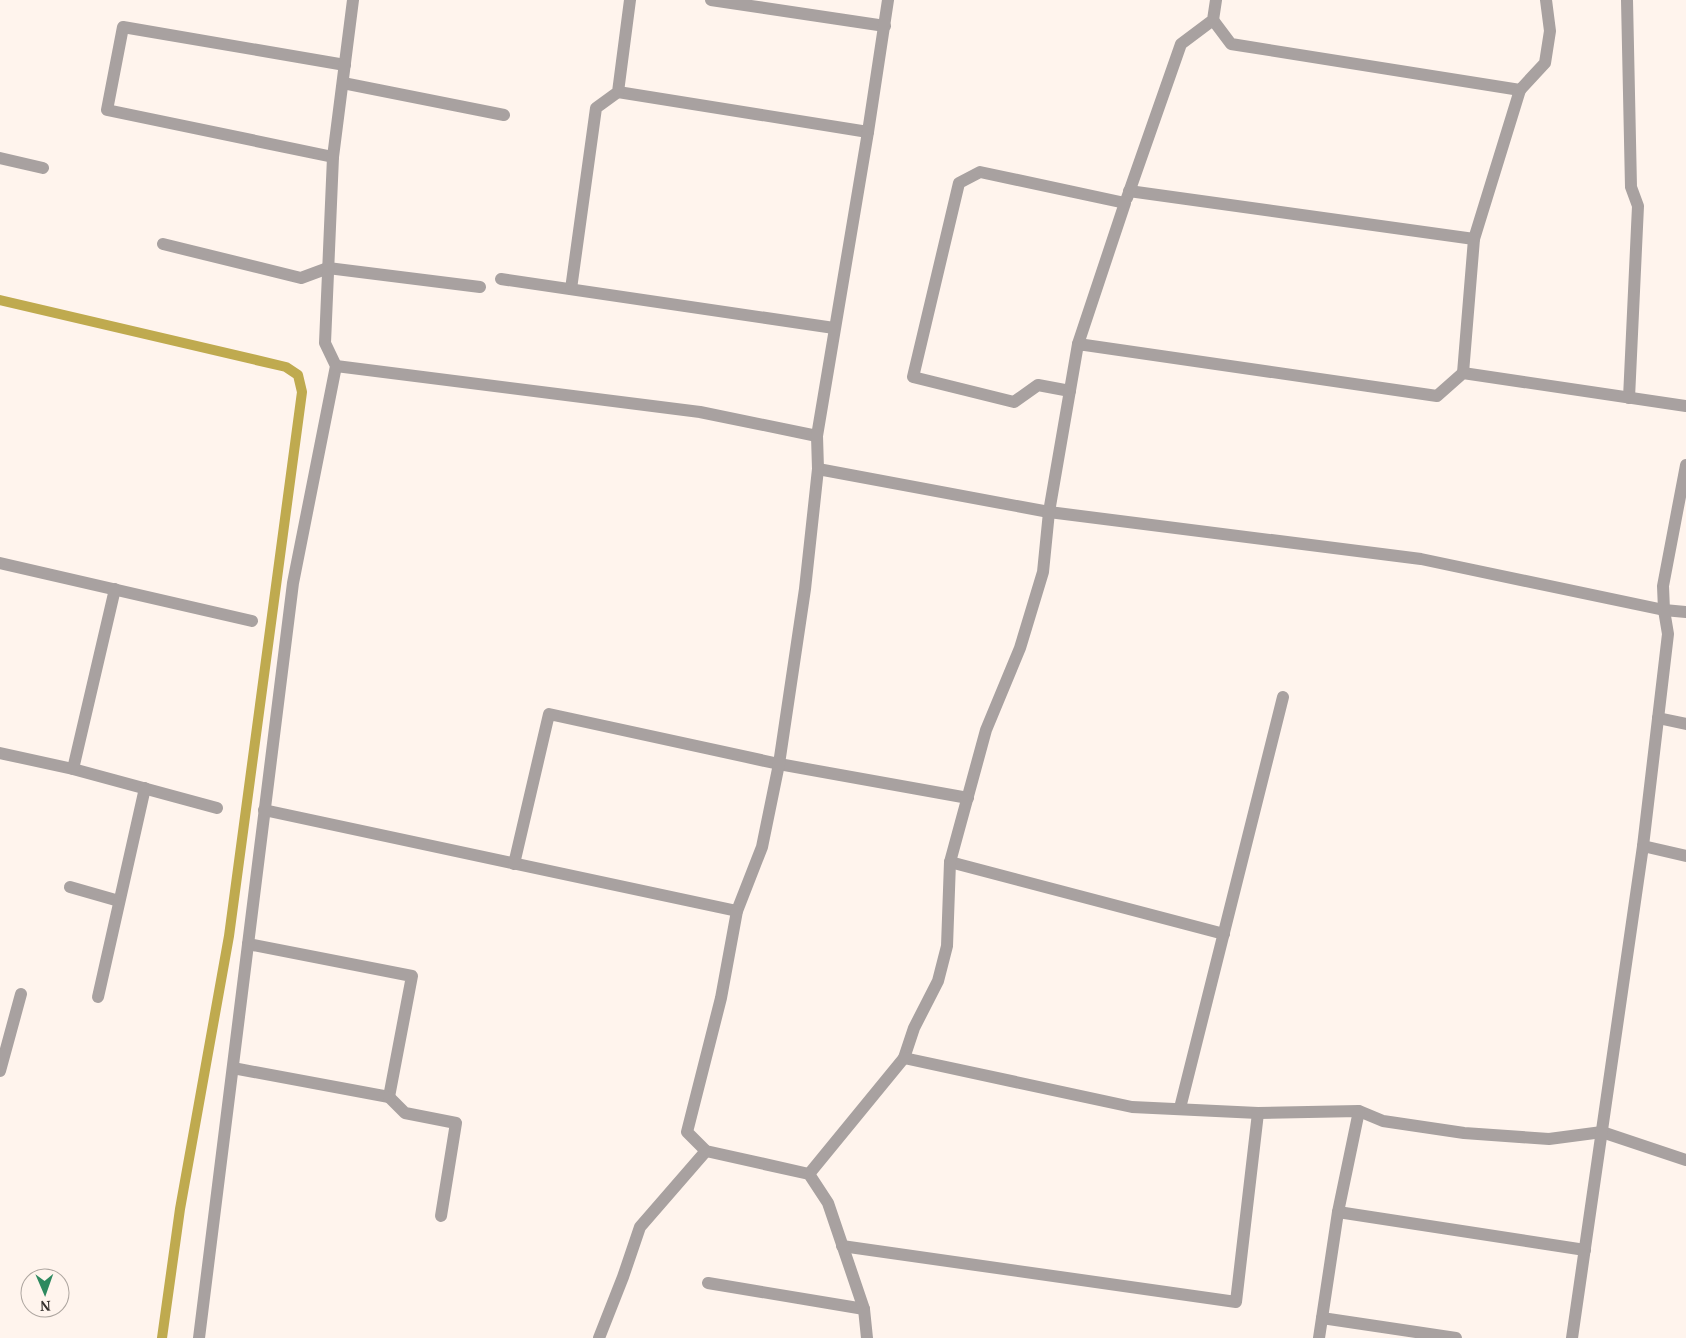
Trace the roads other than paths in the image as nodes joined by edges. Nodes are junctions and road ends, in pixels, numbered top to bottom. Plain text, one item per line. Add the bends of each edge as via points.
1 (354, 0) edge
2 (630, 0) edge
3 (711, 0) edge
4 (888, 0) edge
5 (1216, 0) edge
6 (1546, 0) edge
7 (1627, 0) edge
8 (1213, 20) junction
9 (885, 26) junction
10 (345, 65) junction
11 (343, 83) junction
12 (1520, 90) junction
13 (618, 92) junction
14 (504, 115) dead end
15 (868, 132) junction
16 (333, 157) junction
17 (0, 158) edge
18 (43, 168) dead end
19 (1127, 197) junction
20 (1474, 239) junction
21 (163, 244) dead end
22 (328, 268) junction
23 (501, 279) dead end
24 (480, 287) dead end
25 (571, 289) junction
26 (834, 328) junction
27 (1078, 344) junction
28 (336, 366) junction
29 (1462, 372) junction
30 (1070, 391) junction
31 (1629, 398) junction
32 (1686, 406) edge
33 (817, 436) junction
34 (1686, 465) edge
35 (818, 469) junction
36 (1049, 512) junction
37 (0, 563) edge
38 (115, 589) junction
39 (1664, 610) junction
40 (1686, 612) edge
41 (252, 621) dead end
42 (1282, 697) dead end
43 (1658, 718) junction
44 (1686, 724) edge
45 (0, 753) edge
46 (779, 764) junction
47 (73, 769) junction
48 (145, 788) junction
49 (968, 798) junction
50 (218, 808) dead end
51 (264, 810) junction
52 (1643, 846) junction
53 (1686, 856) edge
54 (950, 862) junction
55 (514, 864) junction
56 (70, 887) dead end
57 (120, 901) junction
58 (737, 911) junction
59 (1224, 934) junction
60 (248, 944) junction
61 (21, 994) dead end
62 (98, 996) dead end
63 (904, 1058) junction
64 (233, 1068) junction
65 (0, 1071) edge
66 (390, 1096) junction
67 (1180, 1108) junction
68 (1359, 1111) junction
69 (1258, 1113) junction
70 (1602, 1132) junction
71 (706, 1151) junction
72 (1686, 1160) edge
73 (809, 1174) junction
74 (1338, 1212) junction
75 (441, 1216) dead end
76 (842, 1246) junction
77 (1585, 1250) junction
78 (708, 1283) dead end
79 (864, 1309) junction
80 (1322, 1318) junction
81 (199, 1338) edge
82 (599, 1338) edge
83 (867, 1338) edge
84 (1320, 1338) edge
85 (1456, 1338) edge
86 (1572, 1338) edge

1 - 10 street
2 - 13 street
3 - 9 street
4 - 9 street
5 - 8 street
6 - 12 street via 1550,31 1546,63
7 - 31 street via 1632,187 1638,206
8 - 12 street via 1231,44
8 - 19 street via 1181,44
9 - 15 street
10 - 11 street
10 - 16 street via 123,27 107,110
11 - 14 street
11 - 16 street
12 - 20 street
13 - 15 street
13 - 25 street via 596,108
15 - 26 street
16 - 22 street
17 - 18 street
19 - 20 street
19 - 27 street
19 - 30 street via 980,172 958,183 913,377 1014,402 1038,384
20 - 29 street
21 - 22 street via 301,278
22 - 24 street
22 - 28 street via 325,342
23 - 25 street
25 - 26 street
26 - 33 street
27 - 29 street via 1437,396
27 - 30 street
28 - 33 street via 700,412
28 - 51 street via 293,583
29 - 31 street
30 - 36 street
31 - 32 street
33 - 35 street
34 - 39 street via 1663,586
35 - 36 street
35 - 46 street via 805,590
36 - 39 street via 1422,560
36 - 49 street via 1042,572 1020,648 986,730
37 - 38 street
38 - 41 street
38 - 47 street
39 - 40 street
39 - 43 street via 1668,634
42 - 59 street
43 - 44 street
43 - 52 street
45 - 47 street
46 - 49 street
46 - 55 street via 549,714
46 - 58 street via 762,847
47 - 48 street
48 - 50 street
48 - 57 street
49 - 54 street
51 - 55 street
51 - 60 street
52 - 53 street
52 - 70 street
54 - 59 street
54 - 63 street via 947,946 938,981 914,1028
55 - 58 street
56 - 57 street
57 - 62 street
58 - 71 street via 720,998 687,1132
59 - 67 street
60 - 64 street
60 - 66 street via 412,976
61 - 65 street
63 - 67 street via 1132,1107
63 - 73 street
64 - 66 street
64 - 81 street
66 - 75 street via 404,1113 456,1124
67 - 69 street
68 - 69 street
68 - 70 street via 1383,1121 1464,1133 1548,1139
68 - 74 street
69 - 76 street via 1236,1302
70 - 72 street
70 - 77 street
71 - 73 street
71 - 82 street via 640,1227
73 - 76 street via 828,1203
74 - 77 street
74 - 80 street
76 - 79 street
77 - 86 street
78 - 79 street
79 - 83 street
80 - 84 street
80 - 85 street

